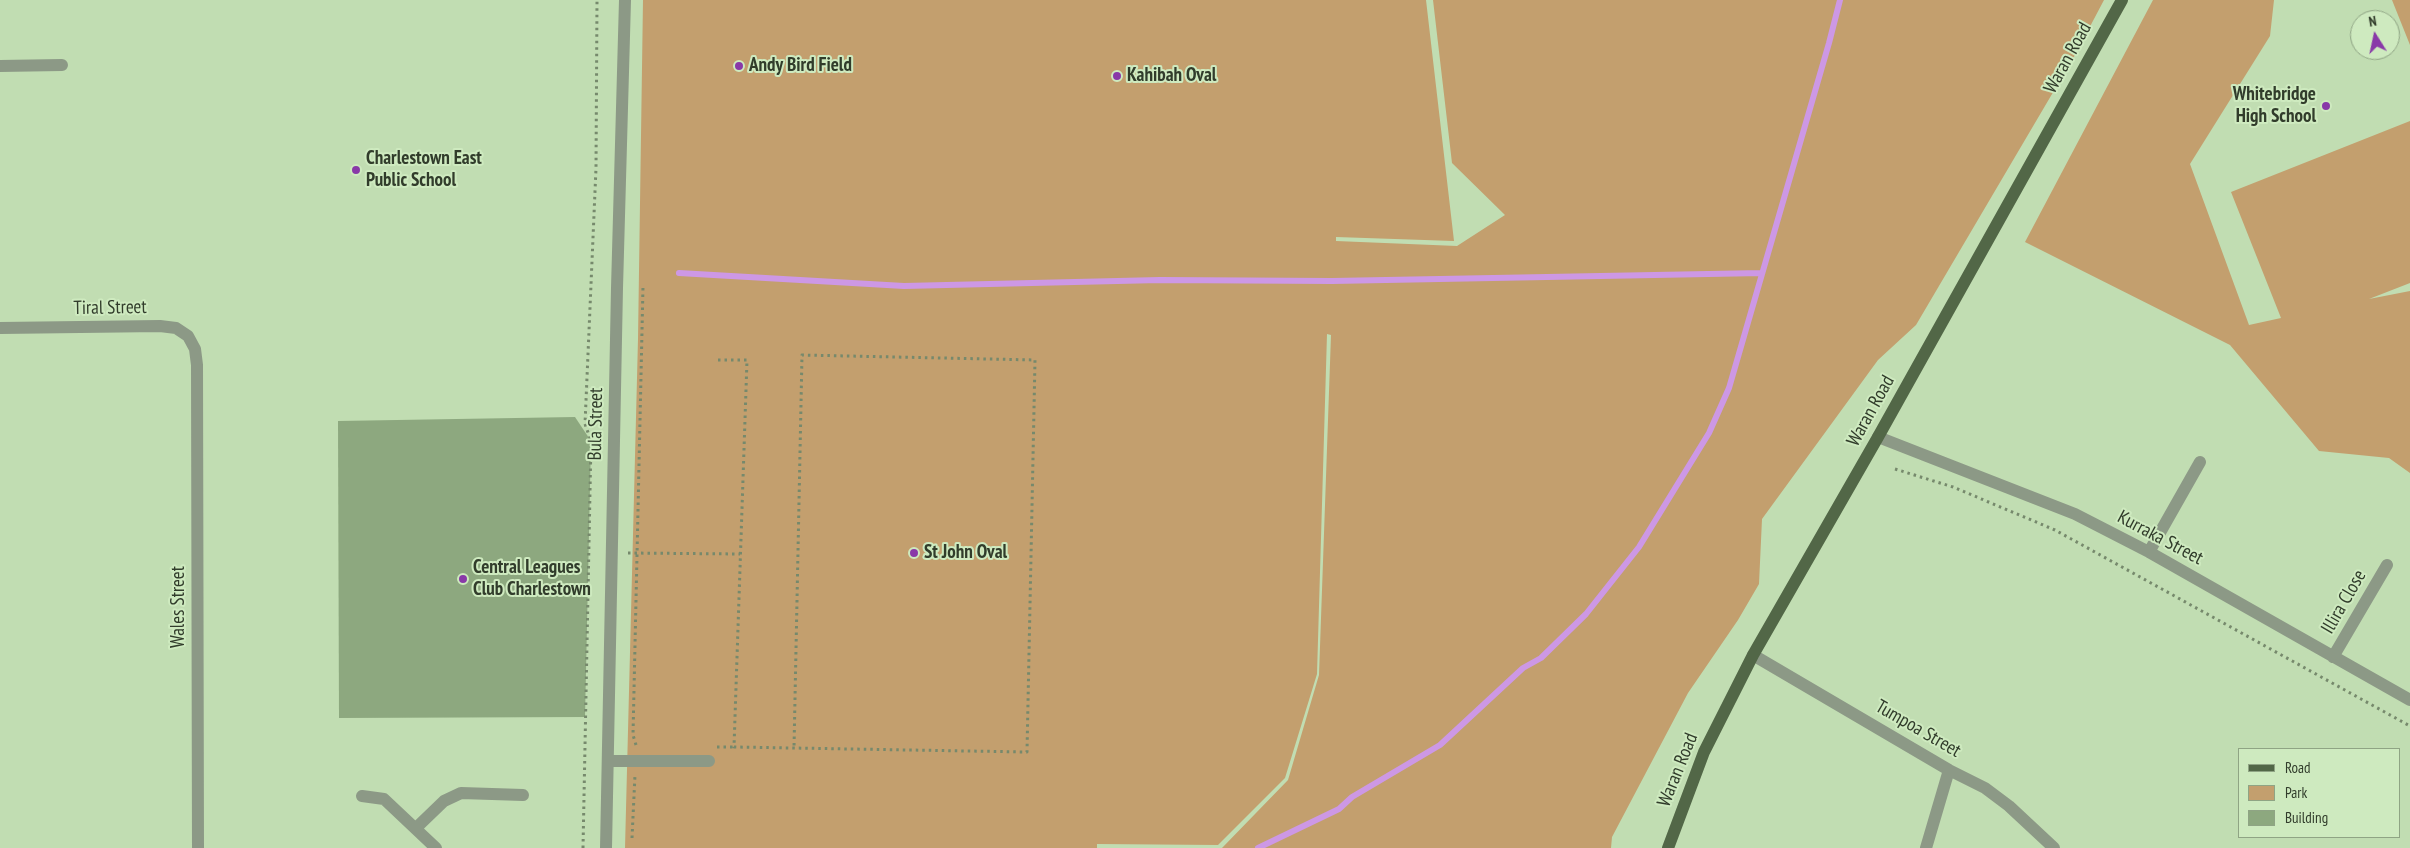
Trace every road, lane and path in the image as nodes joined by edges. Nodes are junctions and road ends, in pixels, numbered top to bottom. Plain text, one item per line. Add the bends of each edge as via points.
1 (597, 0) edge
2 (625, 0) edge
3 (2122, 0) edge
4 (62, 65) dead end
5 (0, 66) edge
6 (643, 286) dead end
7 (0, 328) edge
8 (718, 360) dead end
9 (197, 365) joint
10 (1878, 437) junction
11 (2200, 462) dead end
12 (1896, 468) dead end
13 (2149, 552) junction
14 (612, 553) junction
15 (638, 553) junction
16 (740, 554) junction
17 (2387, 565) dead end
18 (1753, 655) junction
19 (2333, 657) junction
20 (2410, 700) edge
21 (2410, 726) edge
22 (636, 745) dead end
23 (794, 748) junction
24 (609, 761) junction
25 (636, 761) junction
26 (710, 761) dead end
27 (1950, 770) junction
28 (523, 795) dead end
29 (362, 796) dead end
30 (416, 828) junction
31 (632, 838) dead end
32 (198, 848) edge
33 (436, 848) edge
34 (582, 848) edge
35 (606, 848) edge
36 (1668, 848) edge
37 (1926, 848) edge
38 (2054, 848) edge

1 - 34 path via 596,168 585,424 591,441
2 - 14 street, Bula Street
3 - 10 main road, Waran Road
4 - 5 street
6 - 15 path
7 - 9 street, Tiral Street via 176,328 188,336 195,349
8 - 16 path via 746,360
9 - 32 street, Wales Street
10 - 13 street, Kurraka Street via 2075,514
10 - 18 main road, Waran Road
11 - 13 street
12 - 21 path via 1953,487 2055,530
13 - 19 street, Kurraka Street
14 - 15 path
14 - 24 street, Bula Street
15 - 16 path
15 - 22 path via 633,735
16 - 23 path via 734,747
17 - 19 street, Illira Close
18 - 27 street, Tumpoa Street
18 - 36 main road, Waran Road via 1704,752
19 - 20 street, Kurraka Street
23 - 23 path via 1026,752 1035,360 802,355
24 - 25 street
24 - 35 street, Bula Street
25 - 26 street
25 - 31 path
27 - 37 street
27 - 38 street, Tumpoa Street via 2009,806
28 - 30 street via 461,793 444,801
29 - 30 street via 384,799
30 - 33 street

